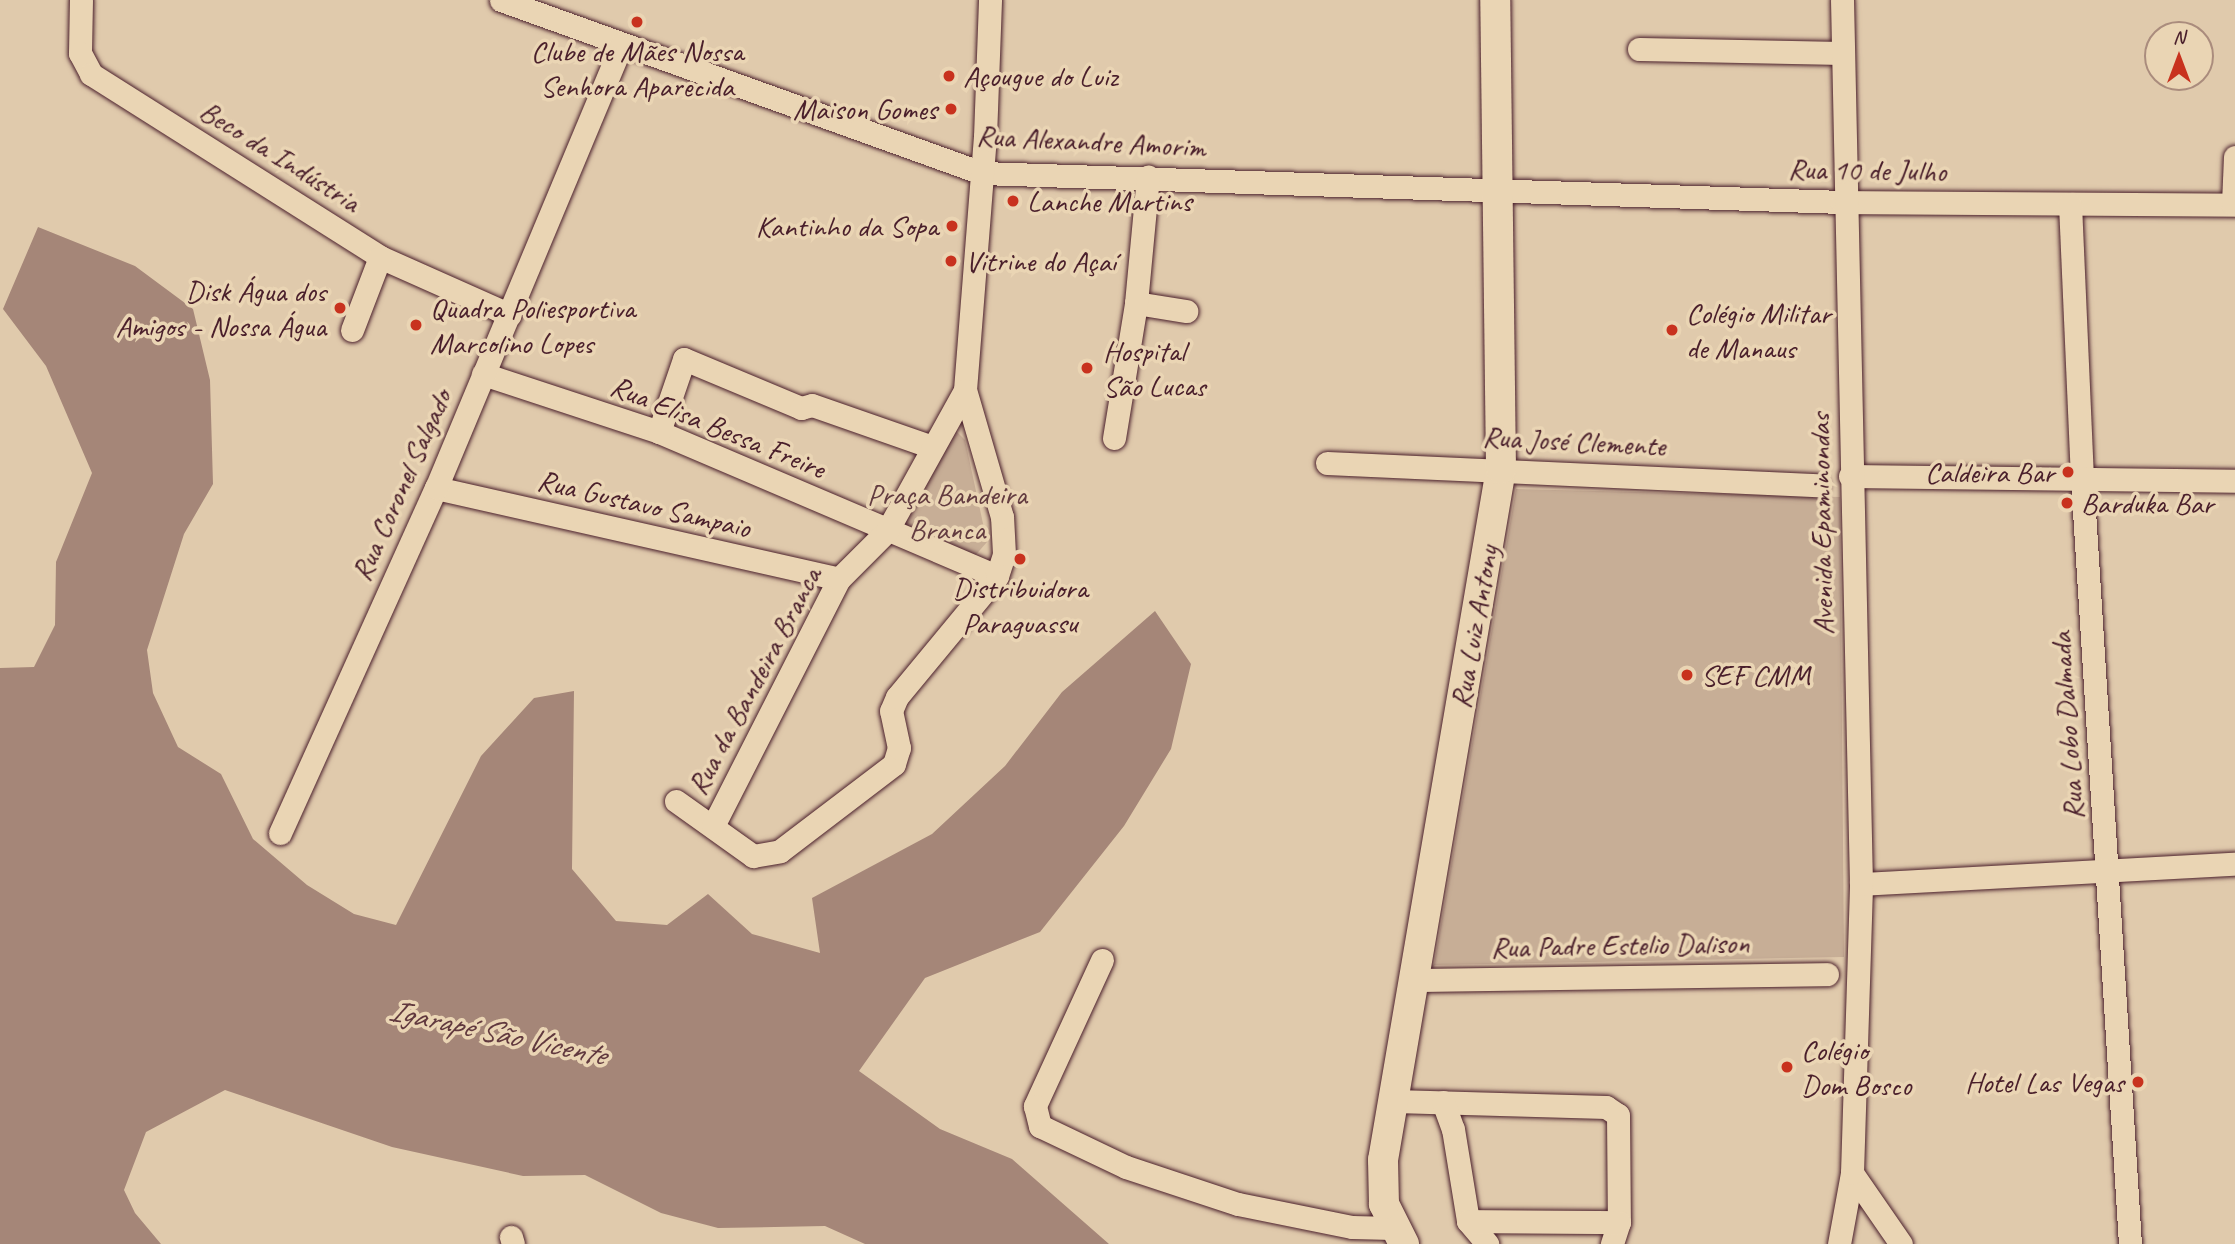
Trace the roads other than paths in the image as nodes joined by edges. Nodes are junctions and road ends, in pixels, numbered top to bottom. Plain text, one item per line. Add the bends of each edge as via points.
1 (81, 0) edge
2 (501, 0) edge
3 (990, 0) edge
4 (1494, 0) edge
5 (1842, 0) edge
6 (622, 44) junction
7 (1639, 49) dead end
8 (1843, 53) junction
9 (2235, 157) edge
10 (982, 173) junction
11 (1148, 177) junction
12 (1497, 190) junction
13 (1847, 202) junction
14 (2070, 204) junction
15 (2234, 204) edge
16 (380, 257) junction
17 (1136, 303) junction
18 (1186, 311) dead end
19 (509, 315) junction
20 (352, 330) dead end
21 (484, 374) junction
22 (965, 390) junction
23 (659, 432) junction
24 (1114, 438) dead end
25 (932, 447) junction
26 (1327, 463) dead end
27 (1502, 470) junction
28 (1850, 476) junction
29 (2082, 479) junction
30 (2235, 481) edge
31 (1818, 485) dead end
32 (436, 488) junction
33 (887, 531) junction
34 (997, 576) junction
35 (839, 579) junction
36 (676, 801) dead end
37 (713, 826) junction
38 (280, 833) dead end
39 (2235, 864) edge
40 (2109, 873) junction
41 (1861, 884) junction
42 (1102, 960) dead end
43 (1827, 974) dead end
44 (1414, 980) junction
45 (1394, 1101) junction
46 (1443, 1102) junction
47 (1852, 1173) junction
48 (1468, 1221) junction
49 (1619, 1222) junction
50 (1357, 1235) edge
51 (1398, 1236) edge
52 (1487, 1244) edge
53 (1612, 1244) edge
54 (1839, 1244) edge
55 (1902, 1244) edge
56 (2130, 1244) edge

1 - 16 street, Beco da Indústria via 80,53 91,74
2 - 6 street, Rua Alexandre Amorim
3 - 10 street
4 - 12 main road, Rua Luiz Antony
5 - 8 street, Avenida Epaminondas
6 - 10 street, Rua Alexandre Amorim
6 - 19 street, Rua Coronel Salgado
7 - 8 street
8 - 13 street, Avenida Epaminondas
9 - 15 street
10 - 11 street, Rua Alexandre Amorim
10 - 22 street
11 - 12 street, Rua Alexandre Amorim
11 - 17 street
12 - 13 street, Rua 10 de Julho
12 - 27 main road, Rua Luiz Antony
13 - 14 street, Rua 10 de Julho
13 - 28 street, Avenida Epaminondas
14 - 15 street, Rua 10 de Julho
14 - 29 street, Rua Lobo Dalmada
16 - 19 street, Beco da Indústria
16 - 20 street
17 - 18 street
17 - 24 street
19 - 21 street, Rua Coronel Salgado
21 - 23 street, Rua Elisa Bessa Freire
21 - 32 street, Rua Coronel Salgado
22 - 25 street, Rua da Bandeira Branca
22 - 34 street via 1002,517 1004,554
23 - 25 street via 684,359 801,408 812,405
23 - 33 street, Rua Elisa Bessa Freire
25 - 33 street, Rua da Bandeira Branca
26 - 27 street, Rua José Clemente
27 - 31 street, Rua José Clemente
27 - 44 main road, Rua Luiz Antony
28 - 29 street
28 - 41 street, Avenida Epaminondas
29 - 30 street
29 - 40 street, Rua Lobo Dalmada
32 - 35 street, Rua Gustavo Sampaio
32 - 38 street, Rua Coronel Salgado
33 - 34 street, Rua Elisa Bessa Freire
33 - 35 street, Rua da Bandeira Branca
34 - 37 street via 897,698 891,711 899,748 894,764 780,851 753,856
35 - 37 street, Rua da Bandeira Branca
36 - 37 street
39 - 40 street
40 - 41 street
40 - 56 street, Rua Lobo Dalmada
41 - 47 street, Avenida Epaminondas
42 - 50 street via 1035,1106 1040,1126 1126,1167 1238,1204
43 - 44 street, Rua Padre Estelio Dalison
44 - 45 main road, Rua Luiz Antony
45 - 46 street
45 - 51 main road, Rua Luiz Antony via 1381,1181
46 - 48 street via 1453,1129
46 - 49 street via 1606,1107 1618,1115
47 - 54 street, Avenida Epaminondas
47 - 55 street
48 - 49 street
48 - 52 street
49 - 53 street
50 - 51 street

